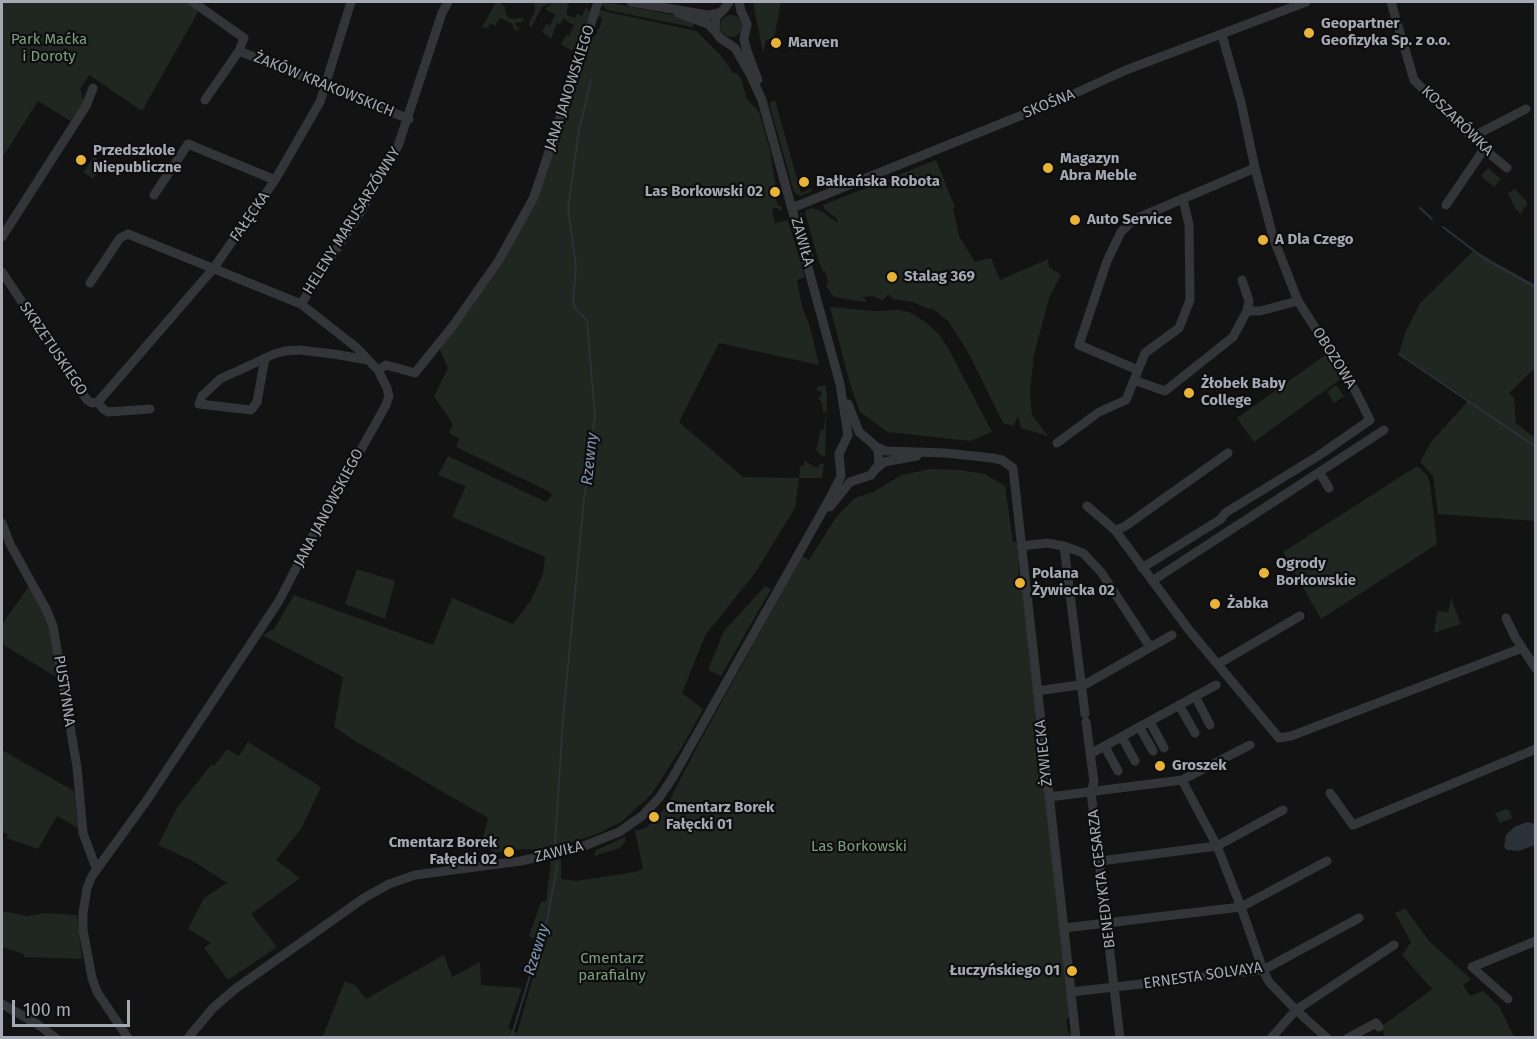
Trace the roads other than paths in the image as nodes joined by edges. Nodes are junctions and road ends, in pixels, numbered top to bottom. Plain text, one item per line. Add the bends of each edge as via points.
1 (193, 2) edge
2 (351, 2) edge
3 (448, 2) edge
4 (598, 2) edge
5 (631, 2) edge
6 (739, 2) edge
7 (1306, 2) edge
8 (1391, 2) edge
9 (724, 8) edge
10 (670, 9) junction
11 (742, 13) junction
12 (715, 30) junction
13 (745, 34) junction
14 (1222, 35) junction
15 (728, 42) junction
16 (239, 51) junction
17 (326, 86) junction
18 (93, 88) dead end
19 (205, 100) dead end
20 (762, 100) junction
21 (1526, 109) dead end
22 (409, 119) junction
23 (1472, 137) junction
24 (1484, 149) junction
25 (1255, 168) junction
26 (1507, 168) dead end
27 (275, 180) junction
28 (154, 195) dead end
29 (1183, 199) junction
30 (1446, 205) dead end
31 (792, 208) junction
32 (2, 237) edge
33 (213, 269) junction
34 (2, 272) edge
35 (1242, 280) dead end
36 (90, 283) dead end
37 (1298, 301) junction
38 (302, 304) junction
39 (1247, 310) junction
40 (265, 358) junction
41 (367, 360) junction
42 (378, 370) junction
43 (1138, 370) junction
44 (1136, 381) junction
45 (840, 384) junction
46 (98, 402) junction
47 (150, 409) dead end
48 (1384, 430) dead end
49 (872, 443) junction
50 (1057, 443) dead end
51 (844, 445) junction
52 (931, 453) junction
53 (1228, 453) dead end
54 (841, 467) junction
55 (877, 468) junction
56 (1319, 472) junction
57 (858, 479) junction
58 (1329, 488) dead end
59 (1087, 506) dead end
60 (2, 523) edge
61 (814, 528) junction
62 (1115, 530) junction
63 (1021, 546) junction
64 (1064, 546) junction
65 (1142, 568) junction
66 (1152, 581) junction
67 (1300, 616) dead end
68 (1506, 618) dead end
69 (1172, 635) dead end
70 (1150, 647) junction
71 (1522, 648) junction
72 (1218, 664) junction
73 (1536, 669) edge
74 (1080, 685) junction
75 (1216, 685) dead end
76 (1037, 691) junction
77 (1195, 696) junction
78 (1179, 705) junction
79 (1150, 722) junction
80 (1210, 725) dead end
81 (1140, 728) junction
82 (1195, 733) dead end
83 (1122, 737) junction
84 (1250, 745) dead end
85 (1105, 747) junction
86 (1164, 748) dead end
87 (1536, 749) edge
88 (1153, 751) dead end
89 (1090, 754) junction
90 (1135, 761) dead end
91 (1118, 771) dead end
92 (1182, 780) junction
93 (1091, 792) junction
94 (1330, 793) dead end
95 (1050, 797) junction
96 (1283, 810) dead end
97 (1217, 846) junction
98 (1100, 861) junction
99 (1327, 861) dead end
100 (96, 868) junction
101 (1241, 907) junction
102 (1359, 918) dead end
103 (1107, 924) junction
104 (1064, 928) junction
105 (1536, 941) edge
106 (1394, 945) dead end
107 (1263, 970) junction
108 (1115, 988) junction
109 (1071, 992) junction
110 (1508, 999) dead end
111 (2, 1004) edge
112 (1296, 1010) junction
113 (1379, 1027) dead end
114 (56, 1038) edge
115 (128, 1038) edge
116 (188, 1038) edge
117 (1076, 1038) edge
118 (1120, 1038) edge
119 (1271, 1038) edge
120 (1327, 1038) edge
121 (1348, 1038) edge

1 - 16 street, ŻAKÓW KRAKOWSKICH via 244,38
2 - 17 street, FAŁĘCKA
3 - 22 street, HELENY MARUSARZÓWNY
4 - 42 street, JANA JANOWSKIEGO via 536,191 499,260 415,373 386,365
5 - 10 street
6 - 11 street, ZAWIŁA
7 - 14 street, SKOŚNA
8 - 23 street, KOSZARÓWKA via 1414,80
9 - 10 street via 713,15
9 - 11 street
9 - 12 street via 714,21
10 - 12 street, ZAWIŁA
11 - 13 street, ZAWIŁA via 747,24
12 - 15 street, ZAWIŁA
13 - 15 street
13 - 20 street, ZAWIŁA
14 - 25 street, OBOZOWA
14 - 31 street, SKOŚNA via 1126,70
15 - 20 street, ZAWIŁA via 746,65
16 - 17 street, ŻAKÓW KRAKOWSKICH
16 - 19 street, ŻAKÓW KRAKOWSKICH
17 - 22 street, ŻAKÓW KRAKOWSKICH
17 - 27 street, FAŁĘCKA
18 - 32 street via 86,106
20 - 31 street, ZAWIŁA
21 - 23 street
22 - 38 street, HELENY MARUSARZÓWNY via 392,158
23 - 24 street, KOSZARÓWKA
24 - 26 street, KOSZARÓWKA
24 - 30 street
25 - 29 street
25 - 37 street, OBOZOWA via 1273,237
27 - 28 street via 188,144
27 - 33 street, FAŁĘCKA
29 - 43 street via 1189,225 1190,300 1179,328 1145,353
29 - 43 street via 1133,220 1121,232 1107,261 1079,345
31 - 45 street, ZAWIŁA
33 - 36 street, HELENY MARUSARZÓWNY via 128,234 120,238
33 - 38 street, HELENY MARUSARZÓWNY
33 - 46 street, FAŁĘCKA
34 - 46 street, SKRZETUSKIEGO via 86,399
35 - 39 street via 1249,301
37 - 39 street via 1260,311
37 - 65 street, OBOZOWA via 1370,420
38 - 41 street, HELENY MARUSARZÓWNY
39 - 44 street via 1233,337 1165,391
40 - 40 street via 251,410 199,404 201,396 220,379
40 - 41 street via 299,350
41 - 42 street, HELENY MARUSARZÓWNY
42 - 100 street, JANA JANOWSKIEGO via 387,388 386,405 282,595 147,800
43 - 44 street
44 - 50 street via 1125,401 1099,412
45 - 49 street, ZAWIŁA via 858,431
45 - 51 street, ZAWIŁA via 848,433
46 - 47 street, SKRZETUSKIEGO via 108,412
48 - 56 street
49 - 51 street via 852,439
49 - 52 street via 886,451
49 - 55 street, ZAWIŁA via 879,454
51 - 54 street, ZAWIŁA via 839,454
52 - 55 street via 886,461
52 - 63 street, ŻYWIECKA via 992,458 1012,468
53 - 62 street
54 - 57 street
54 - 61 street, ZAWIŁA via 840,479
55 - 57 street, ZAWIŁA
56 - 58 street
56 - 66 street
57 - 61 street, ZAWIŁA via 850,482
59 - 62 street
60 - 100 street, PUSTYNNA via 53,626 77,767 83,832
61 - 116 street, ZAWIŁA via 673,777 642,816 619,832 584,846 521,861 415,875 389,884 235,989
62 - 65 street
63 - 64 street
63 - 76 street, ŻYWIECKA
64 - 70 street via 1083,553 1101,572
64 - 74 street, BENEDYKTA CESARZA
65 - 66 street
66 - 72 street
67 - 72 street
68 - 71 street
69 - 70 street
70 - 74 street
71 - 72 street via 1279,738
71 - 73 street
74 - 76 street
74 - 89 street, BENEDYKTA CESARZA
75 - 77 street
76 - 95 street, ŻYWIECKA
77 - 78 street
77 - 80 street
78 - 79 street
78 - 82 street
79 - 81 street
79 - 86 street
81 - 83 street
81 - 88 street
83 - 85 street
83 - 90 street
84 - 92 street
85 - 89 street
85 - 91 street
87 - 94 street via 1353,825
89 - 93 street, BENEDYKTA CESARZA via 1094,782
92 - 93 street
92 - 97 street
93 - 95 street
93 - 98 street, BENEDYKTA CESARZA
95 - 104 street, ŻYWIECKA
96 - 97 street
97 - 98 street
97 - 101 street
98 - 103 street, BENEDYKTA CESARZA
99 - 101 street
100 - 115 street, JANA JANOWSKIEGO via 84,903 87,956 97,992
101 - 103 street
101 - 107 street
102 - 107 street, ERNESTA SOLVAYA
103 - 104 street
103 - 108 street, BENEDYKTA CESARZA
104 - 109 street, ŻYWIECKA
105 - 110 street via 1472,967
106 - 112 street
107 - 108 street, ERNESTA SOLVAYA
107 - 112 street via 1269,982
108 - 109 street, ERNESTA SOLVAYA
108 - 118 street, BENEDYKTA CESARZA
109 - 117 street, ŻYWIECKA
111 - 114 street
112 - 119 street
112 - 120 street
113 - 121 street via 1376,1023

